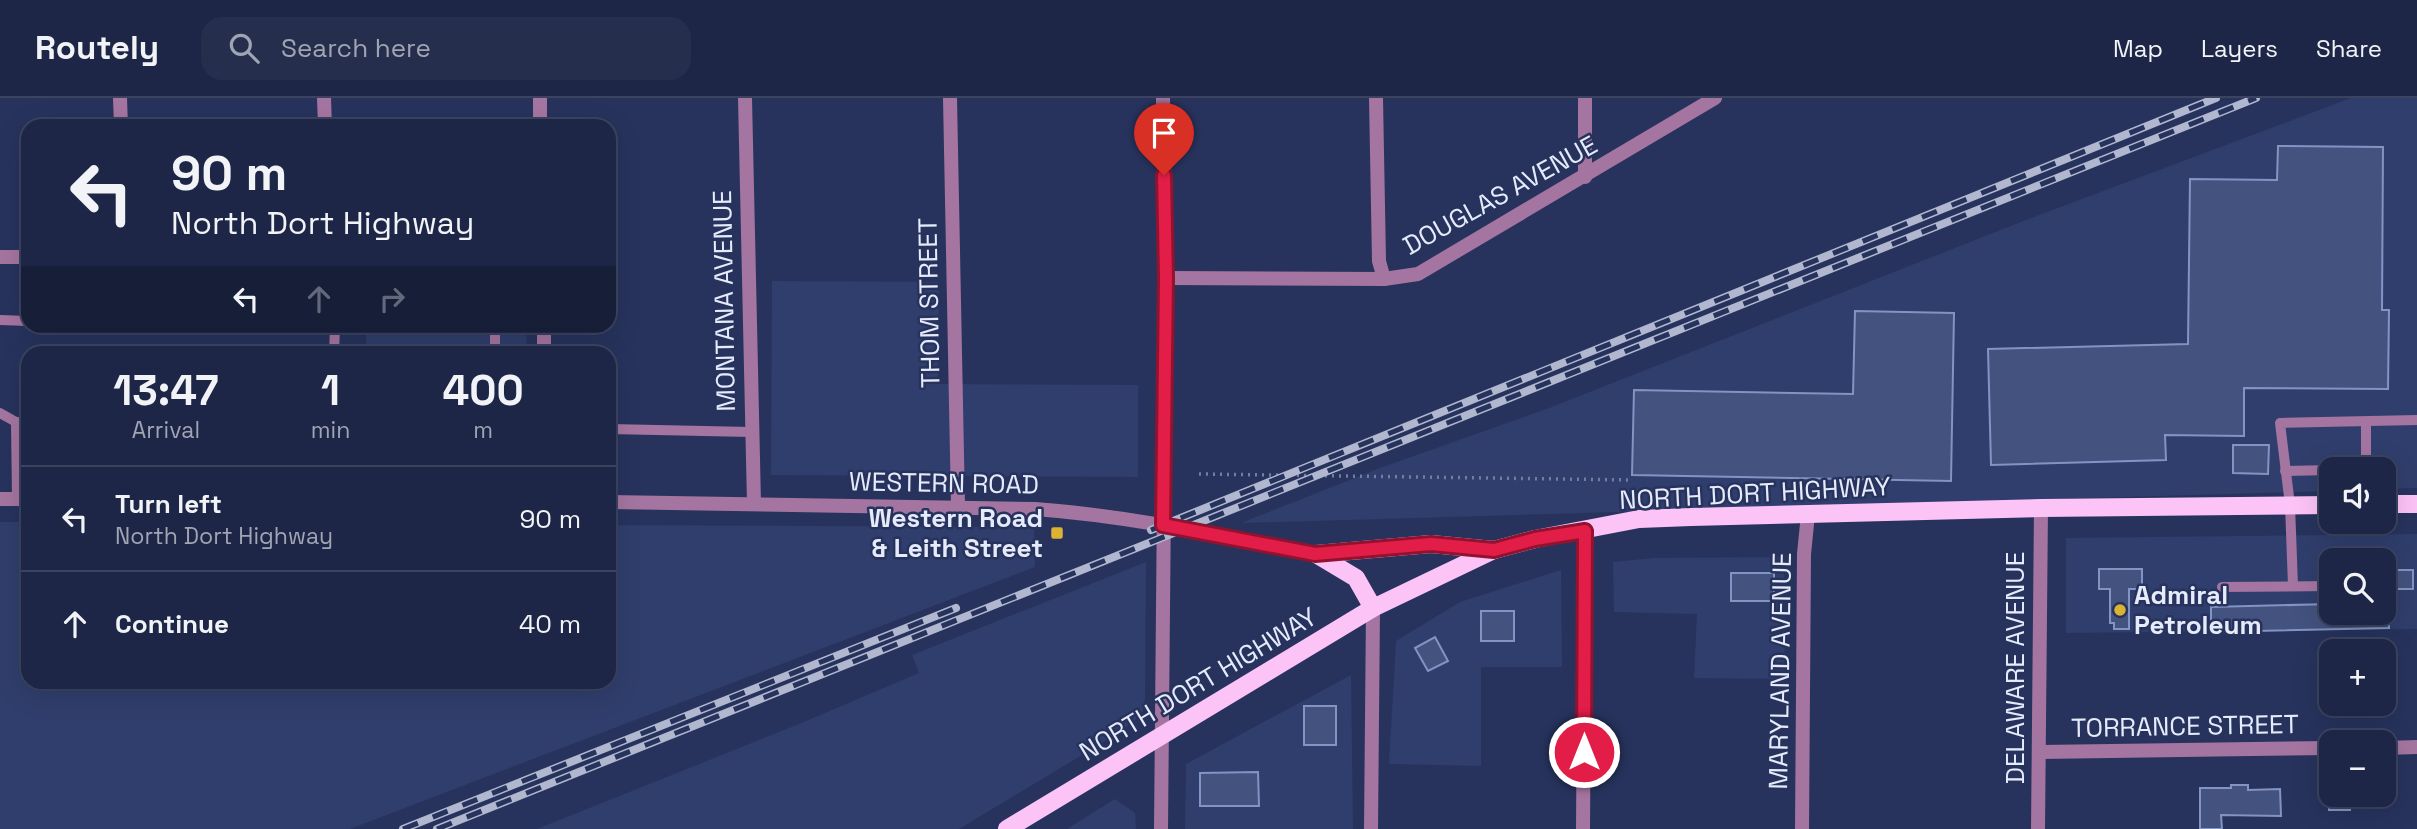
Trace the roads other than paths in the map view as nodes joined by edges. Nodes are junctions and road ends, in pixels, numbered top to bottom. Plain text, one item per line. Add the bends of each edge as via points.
1 (120, 98) edge
2 (324, 98) edge
3 (540, 98) edge
4 (745, 98) edge
5 (950, 98) edge
6 (1163, 98) edge
7 (1377, 98) edge
8 (1585, 98) edge
9 (1715, 98) edge
10 (121, 119) edge
11 (325, 119) edge
12 (540, 119) edge
13 (1585, 177) junction
14 (0, 257) edge
15 (21, 257) edge
16 (1166, 278) junction
17 (1384, 279) junction
18 (0, 320) edge
19 (21, 321) edge
20 (0, 412) edge
21 (2417, 420) edge
22 (16, 422) junction
23 (21, 422) edge
24 (2365, 422) junction
25 (616, 429) edge
26 (751, 432) junction
27 (2366, 457) edge
28 (2319, 470) edge
29 (2285, 471) junction
30 (21, 486) edge
31 (0, 499) edge
32 (21, 499) edge
33 (616, 502) edge
34 (754, 503) junction
35 (2396, 504) edge
36 (2417, 504) edge
37 (2290, 505) junction
38 (2319, 505) edge
39 (958, 506) junction
40 (2041, 508) junction
41 (1808, 514) junction
42 (1163, 525) junction
43 (1585, 531) junction
44 (1494, 550) junction
45 (1315, 554) junction
46 (2292, 586) junction
47 (2319, 586) edge
48 (2221, 587) dead end
49 (1373, 608) junction
50 (1162, 737) junction
51 (2417, 747) edge
52 (2319, 748) edge
53 (2396, 748) edge
54 (2040, 752) junction
55 (1007, 829) edge
56 (1161, 829) edge
57 (1371, 829) edge
58 (1583, 829) edge
59 (1802, 829) edge
60 (2038, 829) edge

1 - 10 street
2 - 11 street
3 - 12 street
4 - 26 street, MONTANA AVENUE
5 - 39 street, THOM STREET
6 - 16 street
7 - 17 street via 1379,261
8 - 13 street
9 - 13 street, DOUGLAS AVENUE
13 - 17 street, DOUGLAS AVENUE via 1418,274
14 - 15 street
16 - 17 street, DOUGLAS AVENUE
16 - 42 street
18 - 19 lane
20 - 22 lane
21 - 24 lane
22 - 23 lane
22 - 30 lane
24 - 27 lane
24 - 29 lane via 2280,423
25 - 26 lane
26 - 34 street, MONTANA AVENUE
28 - 29 lane
29 - 37 lane
31 - 32 street
33 - 34 street, WESTERN ROAD
34 - 39 street, WESTERN ROAD
35 - 36 main road
37 - 38 main road, NORTH DORT HIGHWAY
37 - 40 main road, NORTH DORT HIGHWAY
37 - 46 lane
39 - 42 street, WESTERN ROAD via 1062,511
40 - 41 main road, NORTH DORT HIGHWAY
40 - 54 street, DELAWARE AVENUE
41 - 43 main road, NORTH DORT HIGHWAY via 1639,519
41 - 59 street, MARYLAND AVENUE
42 - 45 street, WESTERN ROAD
42 - 50 street
43 - 44 main road, NORTH DORT HIGHWAY
43 - 58 street
44 - 45 main road via 1431,544
44 - 49 main road, NORTH DORT HIGHWAY
45 - 49 main road via 1356,578
46 - 47 lane
46 - 48 lane
49 - 50 main road, NORTH DORT HIGHWAY
49 - 57 street
50 - 55 main road, NORTH DORT HIGHWAY
50 - 56 street
51 - 53 street
52 - 54 street, TORRANCE STREET
54 - 60 street, DELAWARE AVENUE

